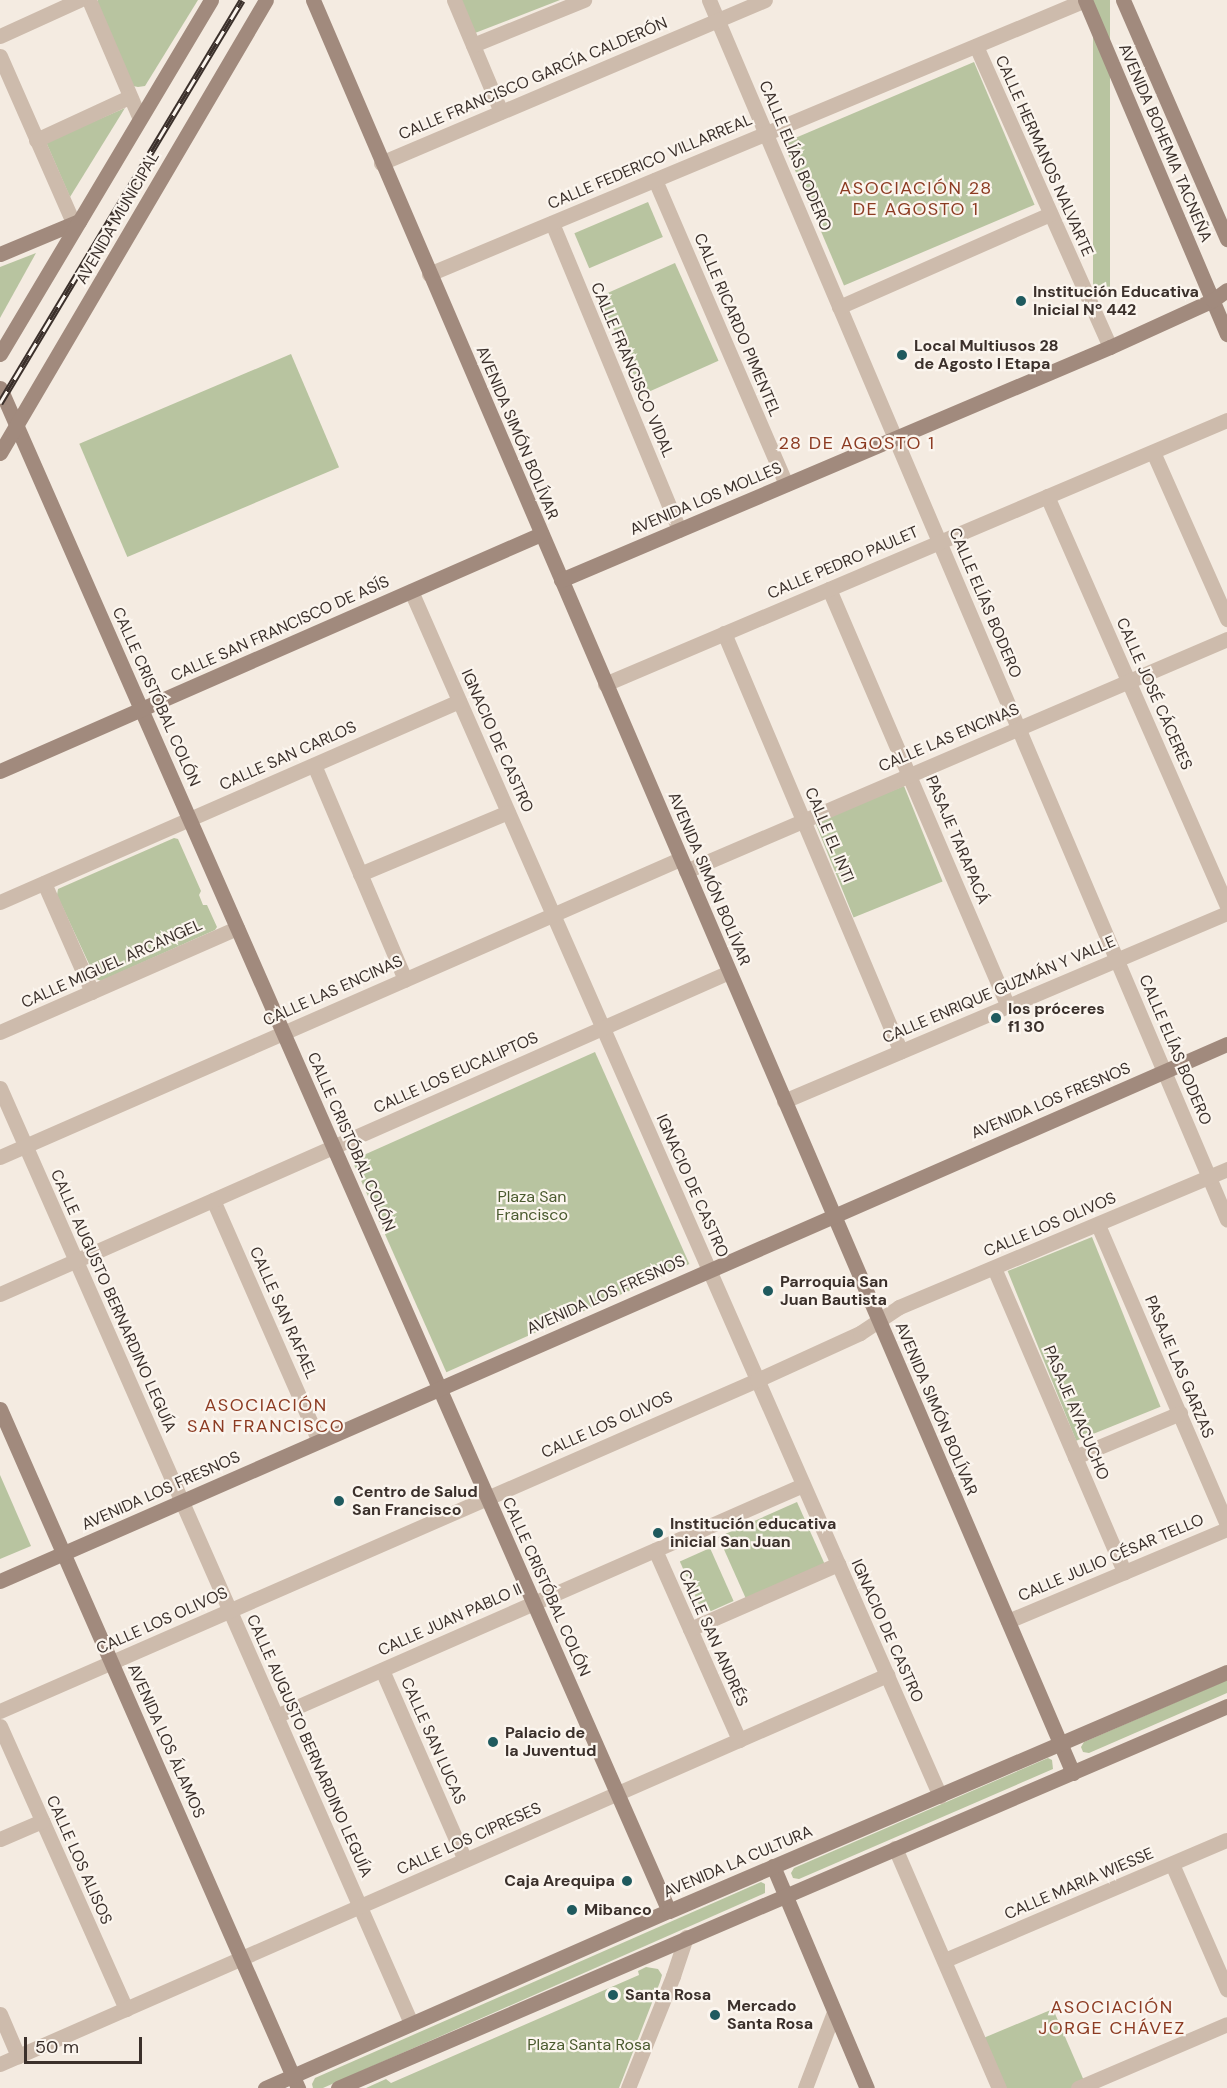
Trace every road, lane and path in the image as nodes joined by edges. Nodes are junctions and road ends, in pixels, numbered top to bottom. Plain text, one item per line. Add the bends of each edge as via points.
1 (79, 0) edge
2 (89, 0) edge
3 (211, 0) edge
4 (266, 0) edge
5 (313, 0) edge
6 (454, 0) edge
7 (709, 0) edge
8 (765, 0) edge
9 (1085, 0) edge
10 (1123, 0) edge
11 (577, 1) edge
12 (718, 20) junction
13 (0, 36) edge
14 (473, 45) junction
15 (975, 46) junction
16 (0, 56) edge
17 (129, 97) junction
18 (501, 112) junction
19 (140, 119) junction
20 (766, 134) junction
21 (36, 140) junction
22 (381, 163) junction
23 (655, 180) junction
24 (1050, 214) junction
25 (76, 221) junction
26 (552, 223) junction
27 (1227, 238) edge
28 (0, 254) edge
29 (429, 274) junction
30 (1227, 290) edge
31 (1213, 300) junction
32 (839, 307) junction
33 (1227, 334) edge
34 (1110, 347) junction
35 (0, 354) edge
36 (0, 388) edge
37 (1227, 420) edge
38 (17, 426) junction
39 (894, 436) junction
40 (1153, 452) junction
41 (0, 453) edge
42 (786, 484) junction
43 (1047, 496) junction
44 (679, 530) junction
45 (541, 534) junction
46 (939, 542) junction
47 (561, 580) junction
48 (829, 589) junction
49 (411, 591) junction
50 (1227, 619) edge
51 (724, 633) junction
52 (1227, 639) edge
53 (1129, 681) junction
54 (605, 684) junction
55 (459, 701) junction
56 (141, 710) junction
57 (1018, 728) junction
58 (314, 765) junction
59 (0, 771) edge
60 (910, 775) junction
61 (508, 812) junction
62 (190, 819) junction
63 (804, 820) junction
64 (683, 865) junction
65 (360, 874) junction
66 (44, 883) junction
67 (0, 902) edge
68 (1227, 906) edge
69 (1227, 913) edge
70 (553, 914) junction
71 (237, 928) junction
72 (1116, 960) junction
73 (729, 972) junction
74 (405, 979) junction
75 (92, 992) junction
76 (1008, 1006) junction
77 (603, 1028) junction
78 (0, 1032) edge
79 (283, 1033) junction
80 (1227, 1044) edge
81 (902, 1051) junction
82 (1164, 1072) junction
83 (0, 1089) edge
84 (784, 1101) junction
85 (25, 1146) junction
86 (333, 1147) junction
87 (0, 1157) edge
88 (1227, 1169) edge
89 (1209, 1177) junction
90 (213, 1200) junction
91 (834, 1215) junction
92 (1227, 1220) edge
93 (1098, 1225) junction
94 (76, 1260) junction
95 (994, 1268) junction
96 (709, 1270) junction
97 (0, 1294) edge
98 (878, 1321) junction
99 (757, 1380) junction
100 (439, 1388) junction
101 (0, 1409) edge
102 (1180, 1413) junction
103 (319, 1441) junction
104 (1075, 1457) junction
105 (803, 1485) junction
106 (488, 1498) junction
107 (181, 1501) junction
108 (1227, 1526) edge
109 (655, 1550) junction
110 (63, 1553) junction
111 (838, 1564) junction
112 (1124, 1572) junction
113 (0, 1581) edge
114 (534, 1603) junction
115 (229, 1611) junction
116 (1008, 1622) junction
117 (690, 1629) junction
118 (112, 1663) junction
119 (382, 1670) junction
120 (1227, 1672) edge
121 (887, 1675) junction
122 (1227, 1706) edge
123 (0, 1711) edge
124 (276, 1716) junction
125 (0, 1726) edge
126 (739, 1740) junction
127 (1061, 1744) junction
128 (1073, 1773) junction
129 (617, 1793) junction
130 (940, 1796) junction
131 (42, 1821) junction
132 (0, 1839) edge
133 (1227, 1840) edge
134 (895, 1848) junction
135 (465, 1860) junction
136 (1172, 1864) junction
137 (773, 1866) junction
138 (785, 1894) junction
139 (359, 1906) junction
140 (669, 1911) junction
141 (686, 1937) junction
142 (242, 1958) junction
143 (945, 1960) junction
144 (1227, 1990) edge
145 (126, 2009) junction
146 (834, 2012) junction
147 (0, 2014) edge
148 (411, 2023) junction
149 (1227, 2024) edge
150 (18, 2056) junction
151 (0, 2064) edge
152 (295, 2082) edge
153 (265, 2088) edge
154 (338, 2088) edge
155 (628, 2088) edge
156 (805, 2088) edge
157 (867, 2088) edge
158 (999, 2088) edge
159 (1078, 2088) edge

1 - 13 street
2 - 17 street
3 - 19 street, AVENIDA MUNICIPAL
4 - 38 street, AVENIDA MUNICIPAL
5 - 22 street, AVENIDA SIMÓN BOLÍVAR
6 - 14 street
7 - 12 street, CALLE ELÍAS BODERO
8 - 12 street, CALLE FRANCISCO GARCÍA CALDERÓN
9 - 15 street, CALLE FEDERICO VILLARREAL
9 - 31 street, AVENIDA BOHEMIA TACNEÑA
10 - 27 street, AVENIDA BOHEMIA TACNEÑA
11 - 14 street
12 - 18 street, CALLE FRANCISCO GARCÍA CALDERÓN
12 - 20 street, CALLE ELÍAS BODERO
14 - 18 street
15 - 20 street, CALLE FEDERICO VILLARREAL
15 - 24 street, CALLE HERMANOS NALVARTE
16 - 21 street
17 - 19 street
17 - 21 street
18 - 22 street, CALLE FRANCISCO GARCÍA CALDERÓN
19 - 25 street, AVENIDA MUNICIPAL
20 - 23 street, CALLE FEDERICO VILLARREAL
20 - 32 street, CALLE ELÍAS BODERO
21 - 25 street
22 - 29 street, AVENIDA SIMÓN BOLÍVAR
23 - 26 street, CALLE FEDERICO VILLARREAL
23 - 42 street, CALLE RICARDO PIMENTEL
24 - 32 street
24 - 34 street, CALLE HERMANOS NALVARTE
25 - 28 street
25 - 35 street, AVENIDA MUNICIPAL
26 - 29 street, CALLE FEDERICO VILLARREAL
26 - 44 street, CALLE FRANCISCO VIDAL
29 - 45 street, AVENIDA SIMÓN BOLÍVAR
30 - 31 street, AVENIDA LOS MOLLES
31 - 33 street, AVENIDA BOHEMIA TACNEÑA
31 - 34 street, AVENIDA LOS MOLLES
32 - 39 street, CALLE ELÍAS BODERO
34 - 39 street, AVENIDA LOS MOLLES
36 - 38 street, CALLE CRISTÓBAL COLÓN
37 - 40 street, CALLE PEDRO PAULET
38 - 41 street, AVENIDA MUNICIPAL
38 - 56 street, CALLE CRISTÓBAL COLÓN
39 - 42 street, AVENIDA LOS MOLLES
39 - 46 street, CALLE ELÍAS BODERO
40 - 43 street, CALLE PEDRO PAULET
40 - 50 street
42 - 44 street, AVENIDA LOS MOLLES
43 - 46 street, CALLE PEDRO PAULET
43 - 53 street, CALLE JOSÉ CÁCERES
44 - 47 street, AVENIDA LOS MOLLES
45 - 47 street, AVENIDA SIMÓN BOLÍVAR
45 - 49 street, CALLE SAN FRANCISCO DE ASÍS
46 - 48 street, CALLE PEDRO PAULET
46 - 57 street, CALLE ELÍAS BODERO
47 - 54 street, AVENIDA SIMÓN BOLÍVAR
48 - 51 street, CALLE PEDRO PAULET
48 - 60 street, PASAJE TARAPACÁ
49 - 55 street, IGNACIO DE CASTRO
49 - 56 street, CALLE SAN FRANCISCO DE ASÍS
51 - 54 street, CALLE PEDRO PAULET
51 - 63 street, CALLE EL INTI
52 - 53 street, CALLE LAS ENCINAS
53 - 57 street, CALLE LAS ENCINAS
53 - 68 street, CALLE JOSÉ CÁCERES
54 - 64 street, AVENIDA SIMÓN BOLÍVAR
55 - 58 street, CALLE SAN CARLOS
55 - 61 street, IGNACIO DE CASTRO
56 - 59 street, CALLE SAN FRANCISCO DE ASÍS
56 - 62 street, CALLE CRISTÓBAL COLÓN
57 - 60 street, CALLE LAS ENCINAS
57 - 72 street, CALLE ELÍAS BODERO
58 - 62 street, CALLE SAN CARLOS
58 - 65 street
60 - 63 street, CALLE LAS ENCINAS
60 - 76 street, PASAJE TARAPACÁ
61 - 65 street
61 - 70 street, IGNACIO DE CASTRO
62 - 66 street, CALLE SAN CARLOS
62 - 71 street, CALLE CRISTÓBAL COLÓN
63 - 64 street, CALLE LAS ENCINAS
63 - 81 street, CALLE EL INTI
64 - 70 street, CALLE LAS ENCINAS
64 - 73 street, AVENIDA SIMÓN BOLÍVAR
65 - 74 street
66 - 67 street, CALLE SAN CARLOS
66 - 75 street
69 - 72 street, CALLE ENRIQUE GUZMÁN Y VALLE
70 - 74 street, CALLE LAS ENCINAS
70 - 77 street, IGNACIO DE CASTRO
71 - 75 street, CALLE MIGUEL ARCANGEL
71 - 79 street, CALLE CRISTÓBAL COLÓN
72 - 76 street, CALLE ENRIQUE GUZMÁN Y VALLE
72 - 82 street, CALLE ELÍAS BODERO
73 - 77 street, CALLE LOS EUCALIPTOS
73 - 84 street, AVENIDA SIMÓN BOLÍVAR
74 - 79 street, CALLE LAS ENCINAS
75 - 78 street, CALLE MIGUEL ARCANGEL
76 - 81 street, CALLE ENRIQUE GUZMÁN Y VALLE
77 - 86 street, CALLE LOS EUCALIPTOS
77 - 96 street, IGNACIO DE CASTRO
79 - 85 street, CALLE LAS ENCINAS
79 - 86 street, CALLE CRISTÓBAL COLÓN
80 - 82 street, AVENIDA LOS FRESNOS
81 - 84 street, CALLE ENRIQUE GUZMÁN Y VALLE
82 - 89 street, CALLE ELÍAS BODERO
82 - 91 street, AVENIDA LOS FRESNOS
83 - 85 street, CALLE AUGUSTO BERNARDINO LEGUÍA
84 - 91 street, AVENIDA SIMÓN BOLÍVAR
85 - 87 street, CALLE LAS ENCINAS
85 - 94 street, CALLE AUGUSTO BERNARDINO LEGUÍA
86 - 90 street, CALLE LOS EUCALIPTOS
86 - 100 street, CALLE CRISTÓBAL COLÓN
88 - 89 street, CALLE LOS OLIVOS
89 - 92 street, CALLE ELÍAS BODERO
89 - 93 street, CALLE LOS OLIVOS
90 - 94 street, CALLE LOS EUCALIPTOS
90 - 103 street, CALLE SAN RAFAEL
91 - 96 street, AVENIDA LOS FRESNOS
91 - 98 street, AVENIDA SIMÓN BOLÍVAR
93 - 95 street, CALLE LOS OLIVOS
93 - 102 street, PASAJE LAS GARZAS
94 - 97 street, CALLE LOS EUCALIPTOS
94 - 107 street, CALLE AUGUSTO BERNARDINO LEGUÍA
95 - 98 street, CALLE LOS OLIVOS via 899,1307
95 - 104 street, PASAJE AYACUCHO
96 - 99 street, IGNACIO DE CASTRO
96 - 100 street, AVENIDA LOS FRESNOS
98 - 99 street, CALLE LOS OLIVOS
98 - 116 street, AVENIDA SIMÓN BOLÍVAR
99 - 105 street, IGNACIO DE CASTRO
99 - 106 street, CALLE LOS OLIVOS
100 - 103 street, AVENIDA LOS FRESNOS
100 - 106 street, CALLE CRISTÓBAL COLÓN
101 - 110 street, AVENIDA LOS ÁLAMOS
102 - 104 street
102 - 108 street, PASAJE LAS GARZAS
103 - 107 street, AVENIDA LOS FRESNOS
104 - 112 street, PASAJE AYACUCHO
105 - 109 street, CALLE JUAN PABLO II
105 - 111 street, IGNACIO DE CASTRO
106 - 114 street, CALLE CRISTÓBAL COLÓN
106 - 115 street, CALLE LOS OLIVOS
107 - 110 street, AVENIDA LOS FRESNOS
107 - 115 street, CALLE AUGUSTO BERNARDINO LEGUÍA
108 - 112 street, CALLE JULIO CÉSAR TELLO
109 - 114 street, CALLE JUAN PABLO II
109 - 117 street, CALLE SAN ANDRÉS
110 - 113 street, AVENIDA LOS FRESNOS
110 - 118 street, AVENIDA LOS ÁLAMOS
111 - 117 street
111 - 121 street, IGNACIO DE CASTRO
112 - 116 street, CALLE JULIO CÉSAR TELLO
114 - 119 street, CALLE JUAN PABLO II
114 - 129 street, CALLE CRISTÓBAL COLÓN
115 - 118 street, CALLE LOS OLIVOS
115 - 124 street, CALLE AUGUSTO BERNARDINO LEGUÍA
116 - 127 street, AVENIDA SIMÓN BOLÍVAR
117 - 126 street, CALLE SAN ANDRÉS
118 - 123 street, CALLE LOS OLIVOS
118 - 142 street, AVENIDA LOS ÁLAMOS
119 - 124 street, CALLE JUAN PABLO II
119 - 135 street, CALLE SAN LUCAS
120 - 127 street, AVENIDA LA CULTURA
121 - 126 street, CALLE LOS CIPRESES
121 - 130 street, IGNACIO DE CASTRO
122 - 128 street
124 - 139 street, CALLE AUGUSTO BERNARDINO LEGUÍA
125 - 131 street, CALLE LOS ALISOS
126 - 129 street, CALLE LOS CIPRESES
127 - 128 street, AVENIDA SIMÓN BOLÍVAR
127 - 130 street, AVENIDA LA CULTURA
128 - 134 street
129 - 135 street, CALLE LOS CIPRESES
129 - 140 street, CALLE CRISTÓBAL COLÓN
130 - 137 street, AVENIDA LA CULTURA
131 - 132 street
131 - 145 street, CALLE LOS ALISOS
133 - 136 street, CALLE MARIA WIESSE
134 - 138 street
134 - 143 street
135 - 139 street, CALLE LOS CIPRESES
136 - 143 street, CALLE MARIA WIESSE
136 - 144 street
137 - 138 street
137 - 140 street, AVENIDA LA CULTURA
138 - 141 street
138 - 146 street
139 - 142 street, CALLE LOS CIPRESES
139 - 148 street, CALLE AUGUSTO BERNARDINO LEGUÍA
140 - 148 street, AVENIDA LA CULTURA
141 - 154 street
141 - 155 street
142 - 145 street, CALLE LOS CIPRESES
142 - 152 street, AVENIDA LOS ÁLAMOS
143 - 158 street
145 - 150 street, CALLE LOS CIPRESES
146 - 156 street
146 - 157 street
147 - 150 street
148 - 152 street, AVENIDA LA CULTURA
149 - 159 street
150 - 151 street, CALLE LOS CIPRESES
152 - 153 street, AVENIDA LA CULTURA

